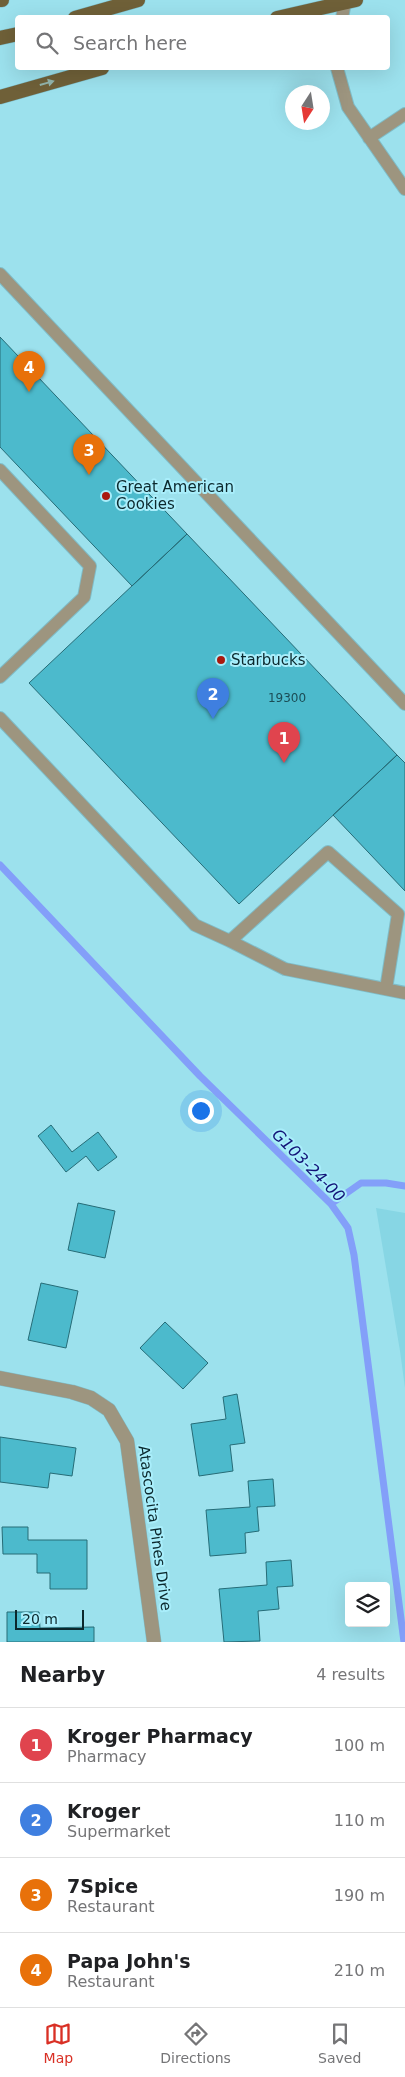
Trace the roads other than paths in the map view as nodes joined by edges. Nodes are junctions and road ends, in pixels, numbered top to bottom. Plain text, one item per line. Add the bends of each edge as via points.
1 (138, 0) edge
2 (351, 1) edge
3 (311, 13) edge
4 (86, 15) edge
5 (297, 15) edge
6 (344, 15) edge
7 (15, 35) edge
8 (0, 38) edge
9 (95, 70) edge
10 (338, 70) edge
11 (0, 97) edge
12 (405, 114) edge
13 (369, 138) junction
14 (405, 189) edge
15 (0, 274) edge
16 (0, 470) edge
17 (0, 678) edge
18 (405, 704) edge
19 (0, 718) edge
20 (230, 941) junction
21 (386, 989) junction
22 (405, 993) edge
23 (0, 1378) edge
24 (154, 1642) edge

1 - 4 main road
2 - 3 main road
2 - 6 lane
3 - 5 main road
7 - 8 main road
11 -> 9 main road
10 - 13 lane via 348,107
12 - 13 lane
13 - 14 lane
15 - 18 lane
16 - 17 lane via 90,566 84,597
19 - 20 lane via 195,924
20 - 21 lane via 285,969
20 - 21 lane via 328,852 398,914
21 - 22 lane
23 - 24 street, Atascocita Pines Drive via 91,1398 109,1410 127,1441

